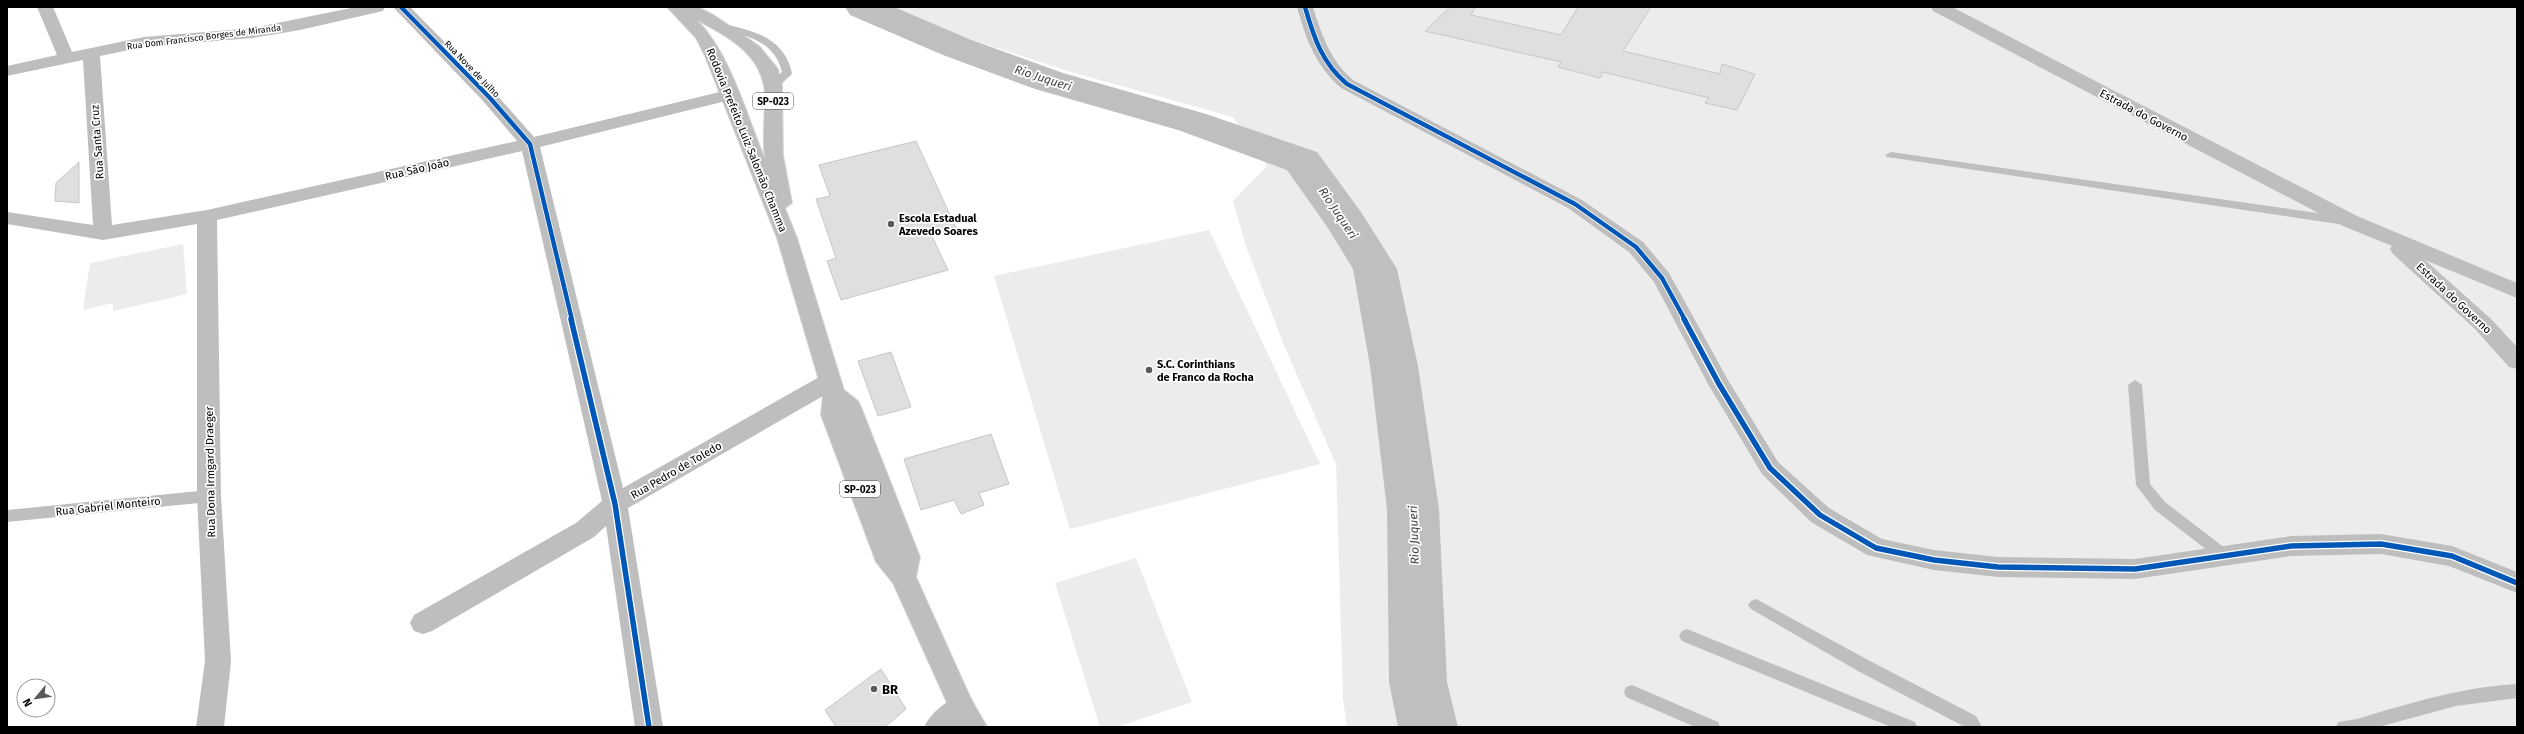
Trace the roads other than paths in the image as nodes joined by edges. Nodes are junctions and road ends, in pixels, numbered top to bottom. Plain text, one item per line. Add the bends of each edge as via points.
1 (45, 7) edge
2 (376, 7) edge
3 (402, 7) edge
4 (676, 7) edge
5 (686, 7) edge
6 (1305, 7) edge
7 (1939, 7) edge
8 (91, 52) junction
9 (66, 57) junction
10 (7, 71) edge
11 (728, 95) junction
12 (530, 144) junction
13 (773, 149) junction
14 (1891, 155) dead end
15 (207, 216) junction
16 (7, 218) edge
17 (2350, 222) junction
18 (103, 233) junction
19 (2388, 237) junction
20 (787, 238) junction
21 (2517, 291) edge
22 (2517, 361) edge
23 (2135, 385) dead end
24 (831, 388) junction
25 (210, 496) junction
26 (615, 504) junction
27 (7, 516) edge
28 (2225, 556) junction
29 (2517, 583) edge
30 (1756, 605) dead end
31 (423, 623) dead end
32 (1687, 636) dead end
33 (2517, 691) edge
34 (1632, 692) dead end
35 (967, 717) edge
36 (210, 727) edge
37 (649, 727) edge
38 (938, 727) edge
39 (1712, 727) edge
40 (1909, 727) edge
41 (1974, 727) edge
42 (2344, 727) edge

1 - 9 street
2 - 8 street, Rua Dom Francisco Borges de Miranda via 261,32 144,42
3 - 12 street, Rua Nove de Julho via 490,98
4 - 11 street, Rodovia Prefeito Luiz Salomão Chamma / SP-023 via 703,36 714,56
5 - 13 street, Rodovia Prefeito Luiz Salomão Chamma / SP-023 via 740,39 760,57 770,71 774,85
6 - 28 street via 1316,46 1325,63 1348,84 1575,204 1636,247 1662,278 1719,384 1770,468 1820,516 1876,548 1934,560 1998,567 2135,569
7 - 17 street, Estrada do Governo
8 - 9 street, Rua Dom Francisco Borges de Miranda
8 - 18 street, Rua Santa Cruz
9 - 10 street, Rua Dom Francisco Borges de Miranda
11 - 12 street, Rua São João
11 - 13 street via 746,106
11 - 20 street, Rodovia Prefeito Luiz Salomão Chamma / SP-023
12 - 15 street, Rua São João
12 - 26 street
13 - 20 street, Rodovia Prefeito Luiz Salomão Chamma / SP-023
14 - 17 lane, Estrada do Governo
15 - 18 street, Rua São João
15 - 25 street, Rua Dona Irmgard Draeger
16 - 18 street, Rua São João
17 - 19 street, Estrada do Governo
19 - 21 street, Estrada do Governo
19 - 22 street, Estrada do Governo via 2484,324
20 - 24 street, Rodovia Prefeito Luiz Salomão Chamma / SP-023
23 - 28 lane via 2143,485 2160,506
24 - 26 street, Rua Pedro de Toledo
24 - 35 street, Rodovia Prefeito Luiz Salomão Chamma / SP-023 via 832,415 888,562 903,577
25 - 27 lane, Rua Gabriel Monteiro
25 - 36 street, Rua Dona Irmgard Draeger via 218,661
26 - 31 street, Rua Pedro de Toledo via 585,530
26 - 37 street
28 - 29 street via 2292,546 2381,544 2452,556
30 - 41 lane via 1864,666 1970,721
32 - 40 lane
33 - 42 lane via 2448,700 2357,726
34 - 39 lane
35 - 38 street

